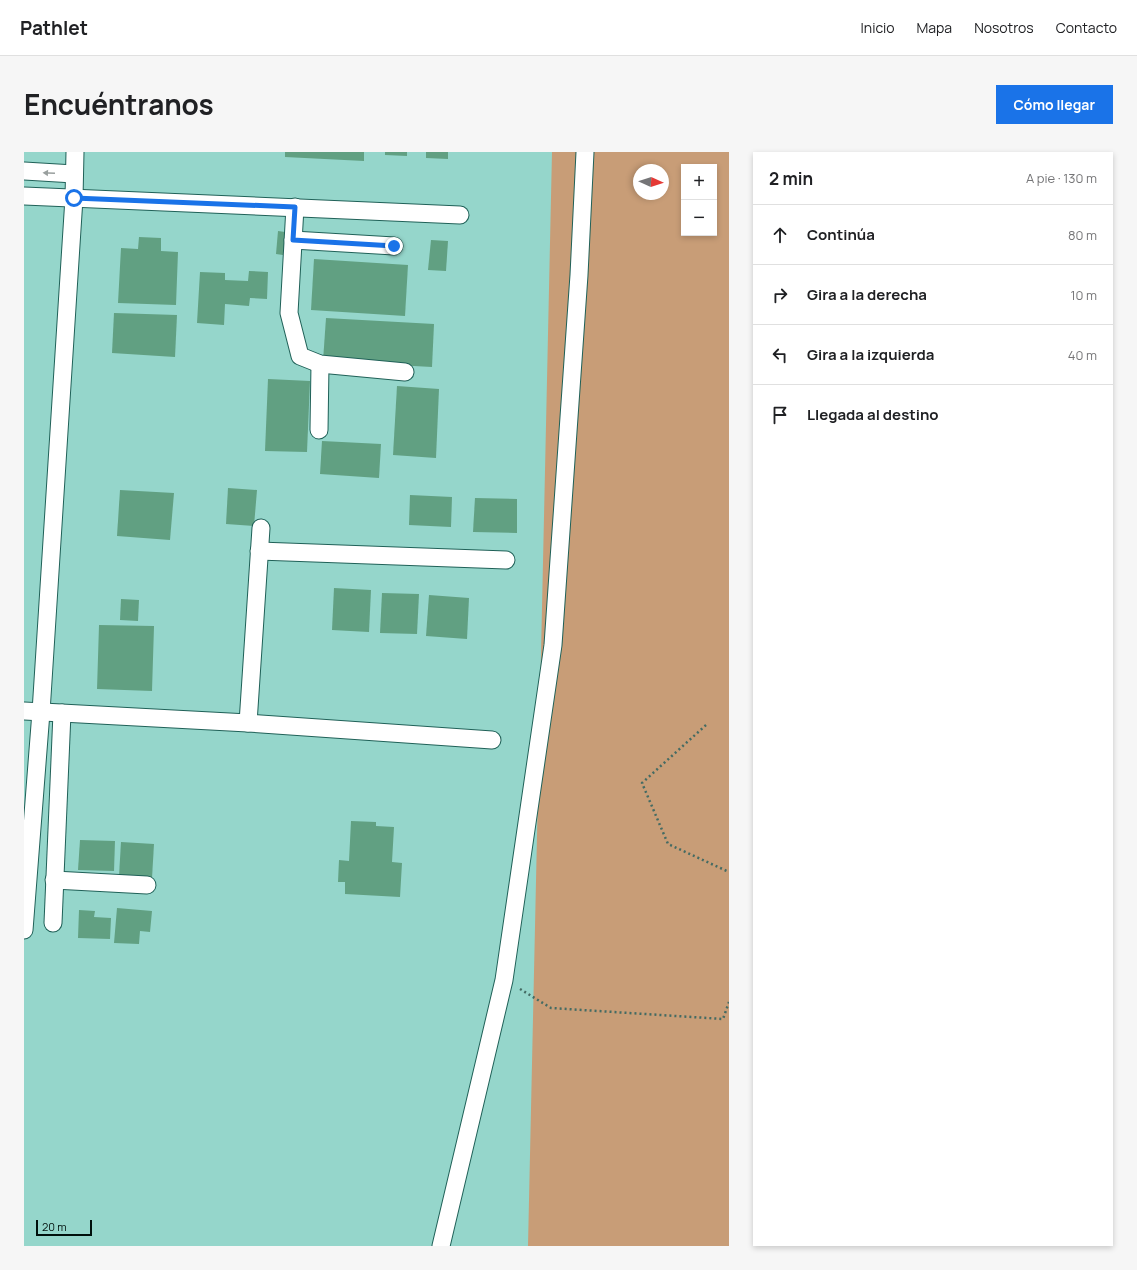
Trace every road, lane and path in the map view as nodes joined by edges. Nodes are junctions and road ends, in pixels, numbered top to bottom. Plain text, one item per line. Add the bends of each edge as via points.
1 (75, 152) edge
2 (585, 152) edge
3 (24, 171) edge
4 (74, 174) junction
5 (24, 196) edge
6 (74, 198) junction
7 (295, 207) junction
8 (460, 215) dead end
9 (293, 240) junction
10 (394, 246) dead end
11 (320, 364) junction
12 (405, 372) dead end
13 (319, 430) dead end
14 (261, 528) dead end
15 (259, 550) junction
16 (506, 560) dead end
17 (24, 711) edge
18 (41, 712) junction
19 (62, 714) junction
20 (248, 723) junction
21 (706, 725) dead end
22 (492, 740) dead end
23 (729, 872) edge
24 (54, 880) junction
25 (147, 885) dead end
26 (52, 923) dead end
27 (24, 930) edge
28 (504, 980) junction
29 (729, 1002) edge
30 (441, 1246) edge

1 - 4 street
2 - 28 street via 553,645
4 -> 3 street
4 - 6 street
5 - 6 street
6 - 7 street
6 - 18 street
7 - 8 street
7 - 9 street
9 - 10 street
9 - 11 street via 289,314 300,356
11 - 12 street
11 - 13 street
14 - 15 street
15 - 16 street
15 - 20 street
17 - 18 street
18 - 19 street
18 - 27 street
19 - 20 street
19 - 24 street
20 - 22 street
21 - 23 path via 642,783 668,844
24 - 25 street
24 - 26 street
28 - 29 path via 551,1008 723,1019
28 - 30 street

